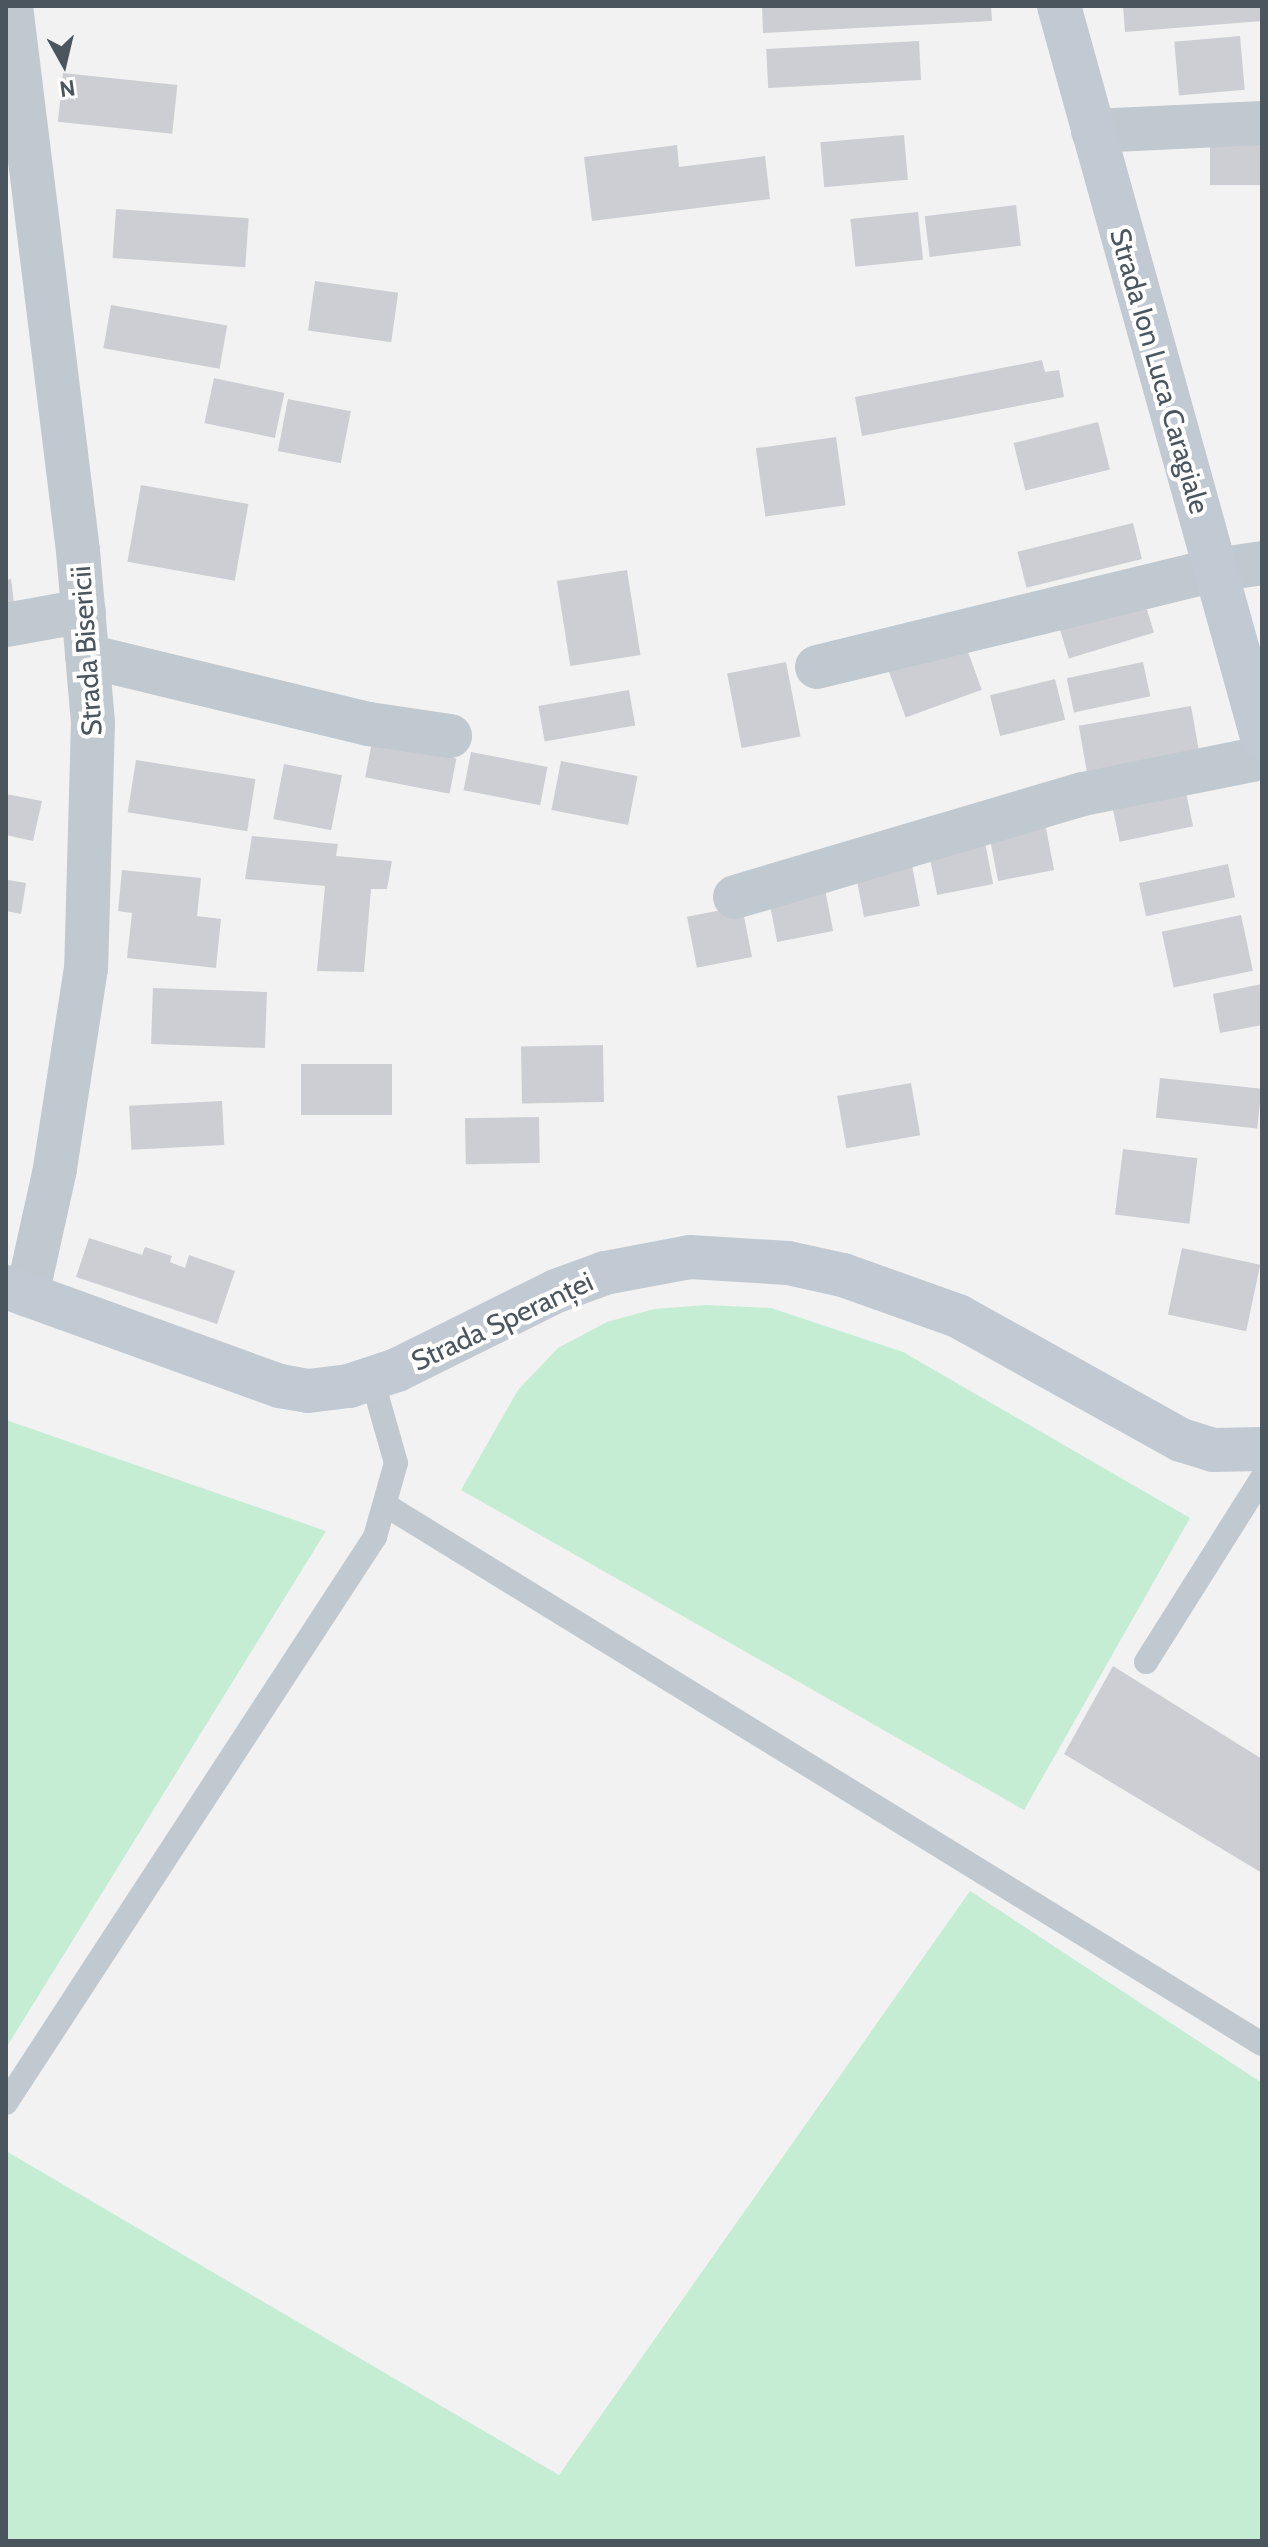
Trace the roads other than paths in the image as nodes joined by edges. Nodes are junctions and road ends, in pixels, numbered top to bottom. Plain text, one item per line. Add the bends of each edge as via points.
1 (11, 6) edge
2 (1059, 6) edge
3 (1262, 123) edge
4 (1093, 131) junction
5 (1262, 563) edge
6 (1216, 570) junction
7 (84, 611) junction
8 (6, 625) edge
9 (87, 656) junction
10 (817, 667) dead end
11 (450, 736) dead end
12 (1262, 737) edge
13 (1262, 758) edge
14 (735, 897) dead end
15 (17, 1291) edge
16 (372, 1379) junction
17 (1262, 1449) edge
18 (1262, 1478) edge
19 (387, 1506) junction
20 (1146, 1662) dead end
21 (1262, 2044) edge
22 (6, 2103) edge

1 - 7 street, Strada Bisericii
2 - 4 street, Strada Ion Luca Caragiale
3 - 4 street
4 - 6 street, Strada Ion Luca Caragiale
5 - 6 street
6 - 10 street
6 - 12 street, Strada Ion Luca Caragiale
7 - 8 street
7 - 9 street, Strada Bisericii
9 - 11 street via 369,724
9 - 15 street, Strada Bisericii via 94,817 86,968 55,1169
13 - 14 street via 1083,794
15 - 16 street, Strada Speranței via 280,1386 330,1390
16 - 17 street, Strada Speranței via 605,1273 690,1257 734,1257 802,1266 900,1293 958,1316 1181,1440 1213,1450
16 - 19 lane via 396,1463
18 - 20 lane
19 - 21 lane
19 - 22 lane via 375,1537

